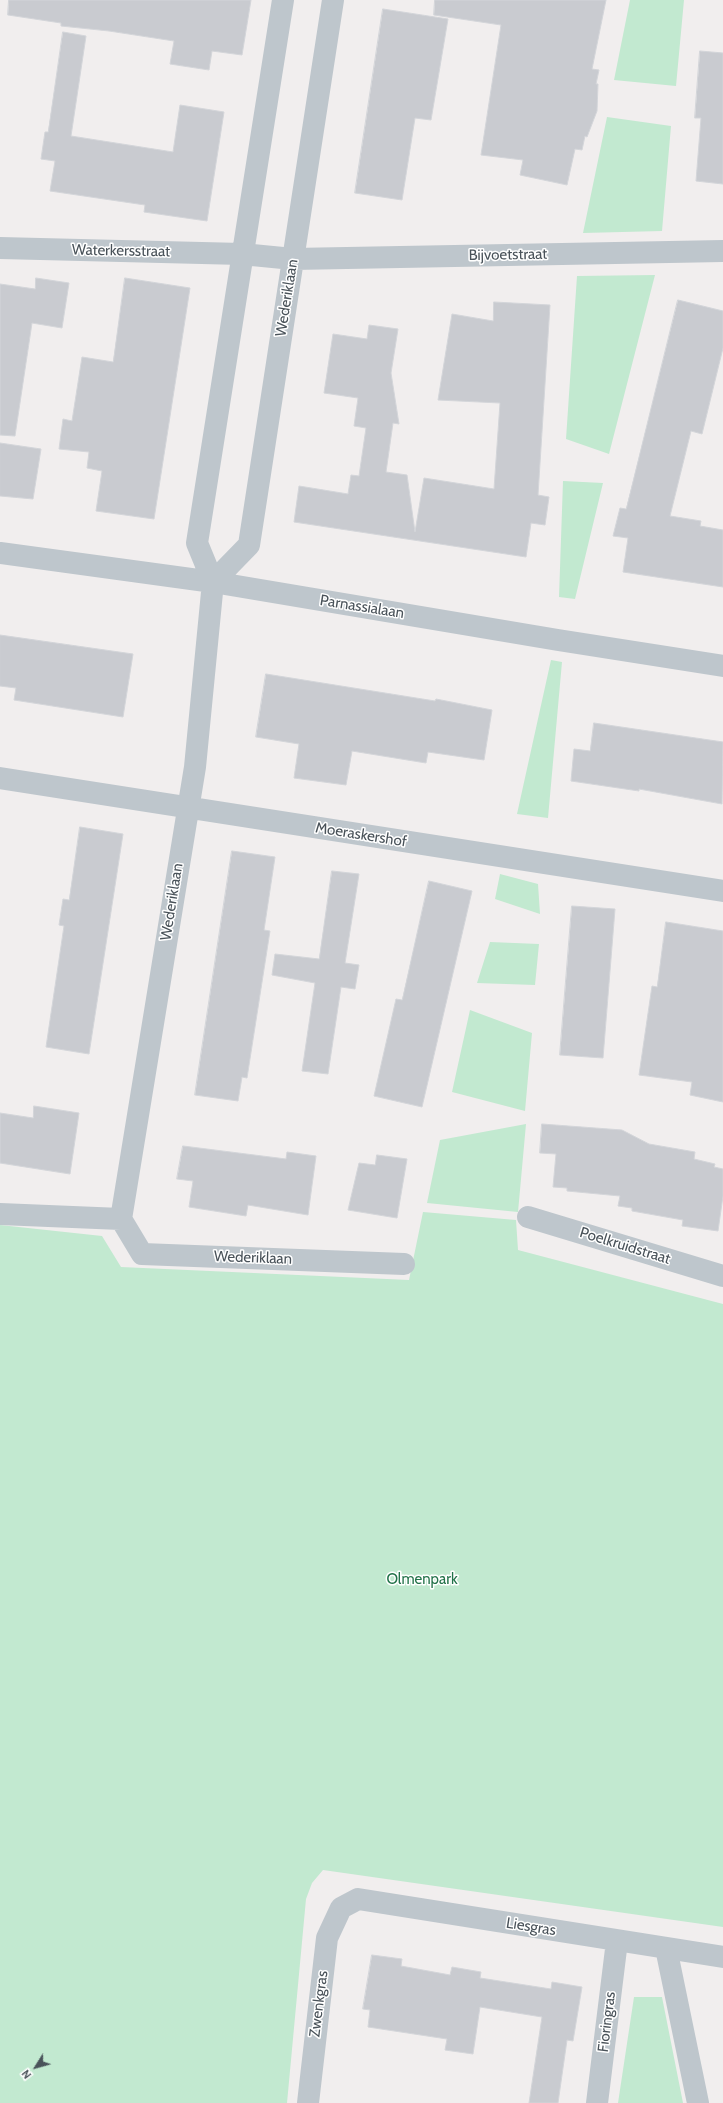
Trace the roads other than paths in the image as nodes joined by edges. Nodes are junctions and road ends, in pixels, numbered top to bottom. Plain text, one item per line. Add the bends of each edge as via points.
1 (283, 0) edge
2 (333, 0) edge
3 (0, 248) edge
4 (723, 251) edge
5 (242, 254) junction
6 (293, 259) junction
7 (0, 553) edge
8 (213, 582) junction
9 (723, 666) edge
10 (0, 778) edge
11 (187, 808) junction
12 (723, 891) edge
13 (0, 1214) edge
14 (528, 1217) dead end
15 (121, 1219) junction
16 (404, 1264) dead end
17 (723, 1276) edge
18 (341, 1908) joint
19 (617, 1941) junction
20 (666, 1948) junction
21 (723, 1957) edge
22 (308, 2103) edge
23 (597, 2103) edge
24 (698, 2103) edge

1 - 5 street, Wederiklaan
2 - 6 street, Wederiklaan
3 - 5 street, Waterkersstraat
4 - 6 street, Bijvoetstraat
5 - 6 street, Waterkersstraat
5 - 8 street, Wederiklaan via 197,543
6 - 8 street, Wederiklaan via 249,545
7 - 8 street, Parnassialaan
8 - 9 street, Parnassialaan
8 - 11 street, Wederiklaan via 195,767
10 - 11 street, Moeraskershof
11 - 12 street, Moeraskershof
11 - 15 street, Wederiklaan
13 - 15 street
14 - 17 street, Poelkruidstraat
15 - 16 street, Wederiklaan via 142,1254
18 - 19 street, Liesgras via 358,1899
18 - 22 street, Zwenkgras via 327,1938
19 - 20 street, Liesgras
19 - 23 street, Fioringras
20 - 21 street, Liesgras
20 - 24 street

